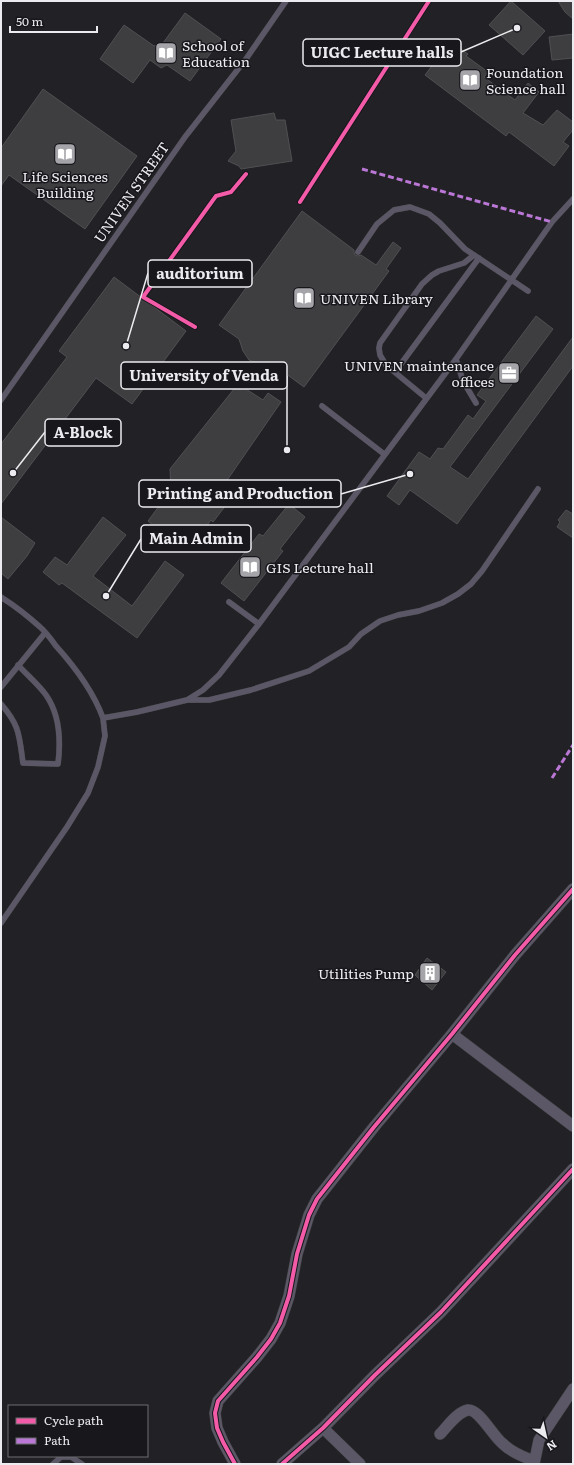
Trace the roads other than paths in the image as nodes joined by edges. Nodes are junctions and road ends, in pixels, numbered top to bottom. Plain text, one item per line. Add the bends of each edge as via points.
1 (286, 1) edge
2 (573, 199) edge
3 (358, 252) dead end
4 (474, 255) junction
5 (479, 258) junction
6 (512, 279) junction
7 (528, 291) dead end
8 (456, 359) junction
9 (395, 372) junction
10 (426, 398) junction
11 (1, 400) edge
12 (476, 403) dead end
13 (322, 406) dead end
14 (384, 454) junction
15 (538, 489) dead end
16 (1, 597) edge
17 (229, 602) dead end
18 (259, 624) junction
19 (46, 633) junction
20 (18, 665) junction
21 (1, 687) edge
22 (187, 700) junction
23 (1, 704) edge
24 (103, 718) junction
25 (573, 889) edge
26 (1, 923) edge
27 (452, 1034) junction
28 (573, 1126) edge
29 (573, 1169) edge
30 (573, 1389) edge
31 (323, 1428) junction
32 (440, 1434) dead end
33 (534, 1463) edge
34 (53, 1464) edge
35 (82, 1464) edge
36 (234, 1464) edge
37 (282, 1464) edge
38 (360, 1464) edge

1 - 11 lane, UNIVEN STREET via 246,59 185,137
2 - 6 lane via 552,222
3 - 4 lane via 377,224 394,210 410,207 429,214
4 - 5 lane
4 - 9 lane via 464,262 439,271 422,284 380,343 382,360
5 - 6 lane
5 - 9 lane
6 - 7 lane
6 - 8 lane
8 - 10 lane
8 - 12 lane via 463,381
9 - 10 lane
10 - 14 lane
13 - 14 lane
14 - 18 lane
15 - 22 lane via 482,571 458,594 425,609 380,621 361,634 349,647 310,671 244,692 209,700
16 - 19 lane
17 - 18 lane
18 - 22 lane via 219,675
19 - 20 lane
19 - 24 lane via 82,678
20 - 21 lane
20 - 23 lane via 46,695 57,717 60,746 58,764 23,763 19,734 12,717
22 - 24 lane
24 - 26 lane via 105,736 98,767 88,794
25 - 27 street via 515,955
27 - 28 street
27 - 36 street via 317,1199 299,1248 289,1296 280,1323 257,1357 218,1401 215,1413 217,1428
29 - 31 street via 441,1312
30 - 33 street via 539,1440
31 - 37 street
31 - 38 street
32 - 33 street via 463,1412 473,1411 501,1443
34 - 35 lane via 61,1457 71,1457

